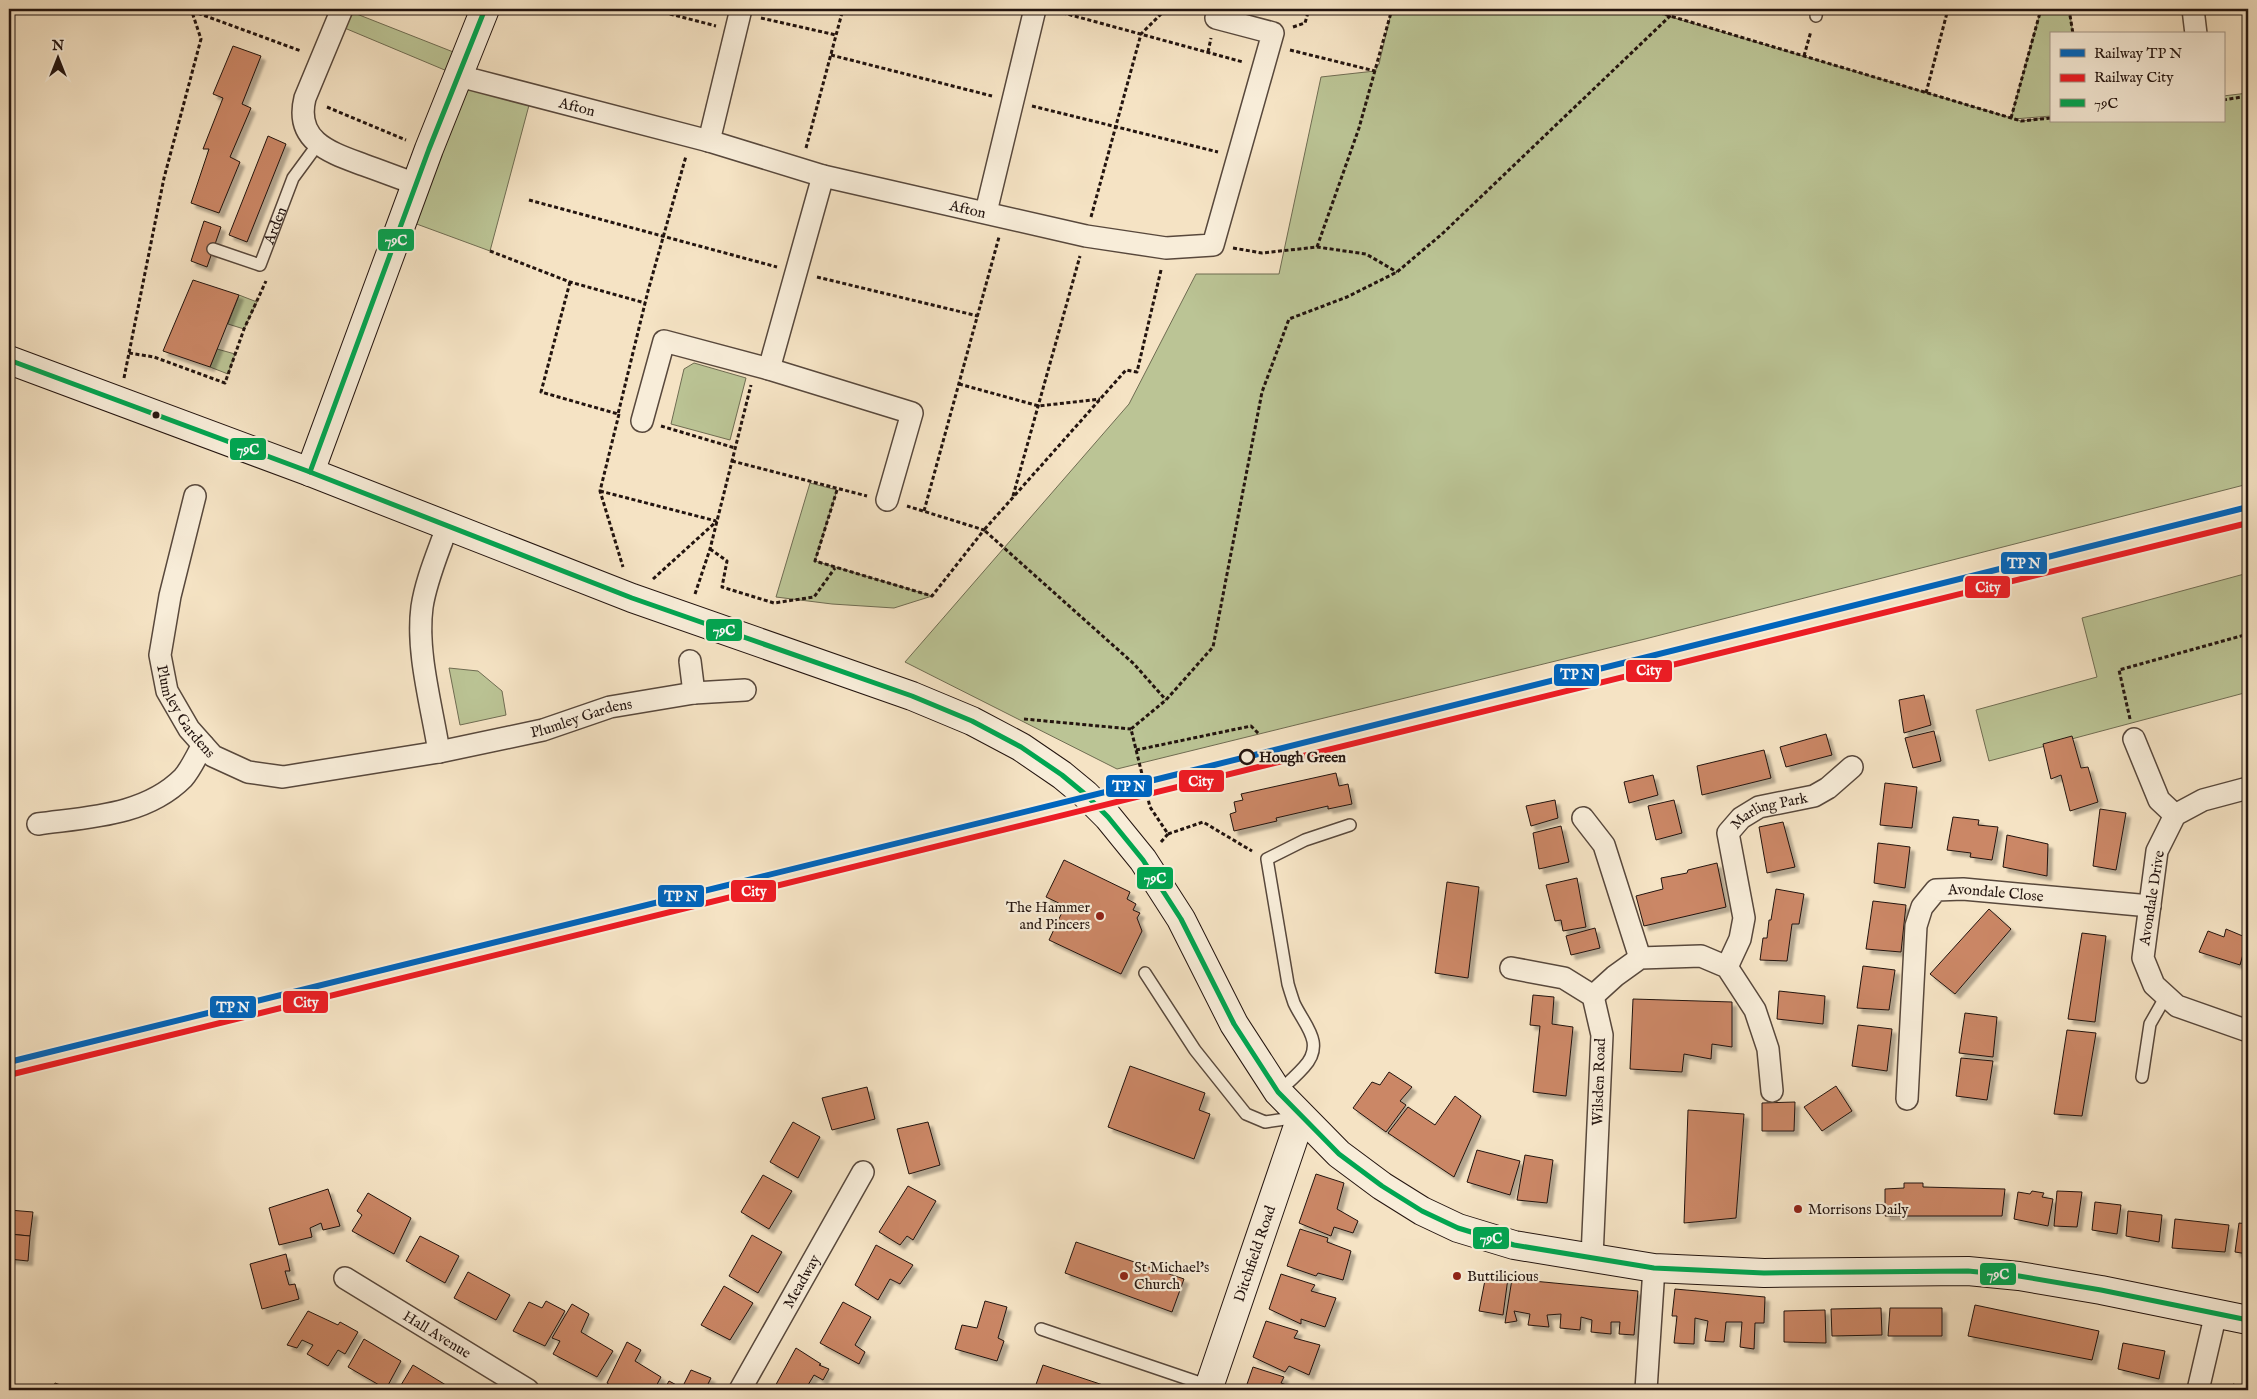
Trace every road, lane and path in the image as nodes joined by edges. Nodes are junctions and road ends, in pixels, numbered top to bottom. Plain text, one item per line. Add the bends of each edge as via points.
1 (342, 9) edge
2 (485, 9) edge
3 (651, 9) edge
4 (843, 9) edge
5 (1035, 9) edge
6 (1048, 9) edge
7 (1166, 9) edge
8 (1392, 9) edge
9 (1647, 9) edge
10 (1665, 9) edge
11 (1672, 9) edge
12 (1948, 9) edge
13 (2041, 9) edge
14 (2069, 9) edge
15 (2193, 9) edge
16 (191, 10) edge
17 (1816, 12) edge
18 (1664, 14) junction
19 (1670, 16) junction
20 (739, 18) edge
21 (1216, 18) dead end
22 (2073, 32) edge
23 (2196, 32) edge
24 (1141, 34) junction
25 (836, 35) junction
26 (1270, 44) junction
27 (831, 55) junction
28 (1804, 56) junction
29 (321, 59) junction
30 (1264, 67) junction
31 (1374, 71) junction
32 (459, 76) junction
33 (1926, 92) junction
34 (2248, 96) edge
35 (305, 98) junction
36 (2224, 100) edge
37 (1012, 101) junction
38 (2011, 118) junction
39 (2050, 118) edge
40 (1114, 126) junction
41 (700, 138) junction
42 (318, 144) junction
43 (429, 149) junction
44 (1238, 157) junction
45 (800, 169) junction
46 (823, 176) junction
47 (416, 184) junction
48 (529, 200) dead end
49 (995, 215) junction
50 (663, 236) junction
51 (1086, 236) junction
52 (1213, 245) junction
53 (1317, 247) junction
54 (1166, 248) junction
55 (213, 249) dead end
56 (490, 251) dead end
57 (260, 265) junction
58 (796, 272) junction
59 (1397, 272) junction
60 (570, 282) junction
61 (645, 303) junction
62 (978, 316) junction
63 (129, 353) junction
64 (9, 360) edge
65 (762, 368) junction
66 (959, 384) junction
67 (1101, 399) junction
68 (119, 402) junction
69 (1039, 406) junction
70 (618, 414) junction
71 (642, 421) junction
72 (735, 448) junction
73 (732, 462) junction
74 (310, 472) junction
75 (837, 490) junction
76 (600, 491) junction
77 (195, 496) dead end
78 (1012, 499) junction
79 (888, 500) junction
80 (924, 511) junction
81 (717, 521) junction
82 (447, 527) junction
83 (984, 530) junction
84 (710, 550) junction
85 (835, 568) junction
86 (632, 598) junction
87 (686, 618) junction
88 (2248, 634) edge
89 (690, 661) dead end
90 (744, 690) dead end
91 (694, 693) junction
92 (1166, 700) junction
93 (1018, 718) dead end
94 (1131, 729) junction
95 (1259, 734) dead end
96 (2134, 738) joint
97 (203, 745) junction
98 (1136, 750) junction
99 (439, 752) junction
100 (1852, 767) dead end
101 (2248, 788) edge
102 (1150, 807) dead end
103 (2175, 815) junction
104 (1583, 818) dead end
105 (38, 824) dead end
106 (1350, 825) dead end
107 (1168, 834) dead end
108 (1267, 859) junction
109 (2150, 906) junction
110 (1640, 958) junction
111 (1727, 967) junction
112 (1511, 968) dead end
113 (1145, 973) dead end
114 (1593, 996) junction
115 (2166, 996) junction
116 (2248, 1031) edge
117 (2142, 1077) dead end
118 (1772, 1091) dead end
119 (1278, 1092) junction
120 (1907, 1099) dead end
121 (1301, 1117) junction
122 (863, 1172) dead end
123 (1592, 1257) junction
124 (1654, 1268) junction
125 (346, 1278) dead end
126 (2216, 1313) junction
127 (2248, 1320) edge
128 (1041, 1329) dead end
129 (506, 1385) edge
130 (1209, 1388) edge
131 (528, 1390) edge
132 (740, 1390) edge
133 (1646, 1390) edge
134 (2198, 1390) edge

1 - 29 street
2 - 32 main road
3 - 20 path
4 - 25 path
5 - 37 street
6 - 24 path
7 - 24 path
8 - 31 path via 1379,64
9 - 18 path
10 - 18 path
11 - 19 path
12 - 33 path
13 - 38 path
14 - 22 path
15 - 23 street
16 - 29 path
16 - 63 path via 201,39 164,178
17 - 28 path
18 - 19 path
19 - 28 path
19 - 59 path via 1442,234
20 - 25 path
20 - 41 street
21 - 26 street via 1273,34
24 - 30 path
24 - 40 path
25 - 27 path
26 - 30 street
26 - 31 path
27 - 37 path
27 - 45 path
28 - 33 path
29 - 35 street
30 - 44 street
31 - 53 path via 1359,128
32 - 41 street, Afton
32 - 43 main road
33 - 38 path
34 - 36 path
35 - 42 street via 304,120 311,137
35 - 43 path
37 - 40 path
37 - 49 street
38 - 39 path via 2021,121
40 - 44 path
40 - 51 path
41 - 45 street, Afton
41 - 50 path
42 - 47 street via 334,154
42 - 57 lane, Arden via 293,178
43 - 47 main road
44 - 52 street
45 - 46 street, Afton
46 - 49 street, Afton
46 - 58 street
47 - 74 main road
48 - 50 path
49 - 51 street, Afton
49 - 62 path
50 - 58 path
50 - 61 path
51 - 54 street, Afton
51 - 69 path
52 - 53 path via 1262,253
52 - 54 street, Afton
53 - 59 path via 1366,254
54 - 67 path via 1137,372 1126,370
55 - 57 lane
56 - 60 path
57 - 63 path via 267,277 225,383 154,357
58 - 62 path
58 - 65 street
59 - 92 path via 1347,297 1289,318 1262,392 1213,647
60 - 61 path
60 - 70 path via 541,392
61 - 70 path
62 - 66 path
63 - 68 path
64 - 68 main road
65 - 71 street via 664,341
65 - 72 path
65 - 79 street via 912,414
66 - 69 path
66 - 80 path
67 - 69 path
67 - 78 path
68 - 74 main road
69 - 78 path
70 - 71 path
70 - 76 path
71 - 72 path
72 - 73 path
73 - 75 path
73 - 81 path
74 - 82 main road
75 - 79 path
75 - 85 path via 814,561
76 - 81 path
76 - 86 path
77 - 97 street, Plumley Gardens via 170,596 160,655 167,690 189,729
78 - 83 path
79 - 80 path
80 - 83 path
81 - 84 path
81 - 86 path
82 - 86 main road
82 - 99 street via 427,583 422,608 421,640
83 - 85 path via 932,596
83 - 92 path via 1134,664
84 - 85 path via 727,561 722,587 774,603 814,597
84 - 87 path
86 - 87 main road
87 - 119 main road via 912,696 963,717 1021,746 1062,775 1108,817 1162,887 1234,1024
88 - 96 path via 2119,670
89 - 91 street
90 - 91 street, Plumley Gardens
91 - 99 street, Plumley Gardens via 610,707 543,730
92 - 94 path
93 - 94 path
94 - 98 path
95 - 98 path via 1252,726
96 - 103 street via 2159,800
97 - 99 street, Plumley Gardens via 213,756 248,772 283,777
97 - 105 street via 184,777 155,799 124,811
98 - 102 path
100 - 111 street, Marling Park via 1814,796 1760,807 1741,818 1728,833 1744,918 1740,939
101 - 103 street via 2202,800
103 - 109 street, Avondale Drive via 2157,851
104 - 110 street via 1604,845
106 - 108 lane via 1305,840
107 - 108 path via 1203,822
108 - 119 lane via 1288,984 1312,1035 1313,1050 1306,1066
109 - 115 street, Avondale Drive via 2143,958 2154,986
109 - 120 street, Avondale Close via 1936,890 1922,907 1916,926
110 - 111 street via 1701,956
110 - 114 street
111 - 118 street via 1755,1010 1768,1049
112 - 114 street via 1564,978
113 - 121 lane via 1195,1050 1246,1114 1265,1122
114 - 123 street, Wilsden Road via 1602,1035
115 - 116 street, Avondale Drive via 2177,1006
115 - 117 lane via 2150,1024
119 - 121 main road
121 - 123 main road via 1339,1154 1422,1211 1487,1238
121 - 130 main road, Ditchfield Road
122 - 132 street, Meadway
123 - 124 main road
124 - 126 main road via 1764,1273 1968,1271 2074,1285
124 - 133 street
125 - 129 street, Hall Avenue
126 - 127 main road
126 - 134 street
128 - 130 lane
129 - 131 street, Hall Avenue

